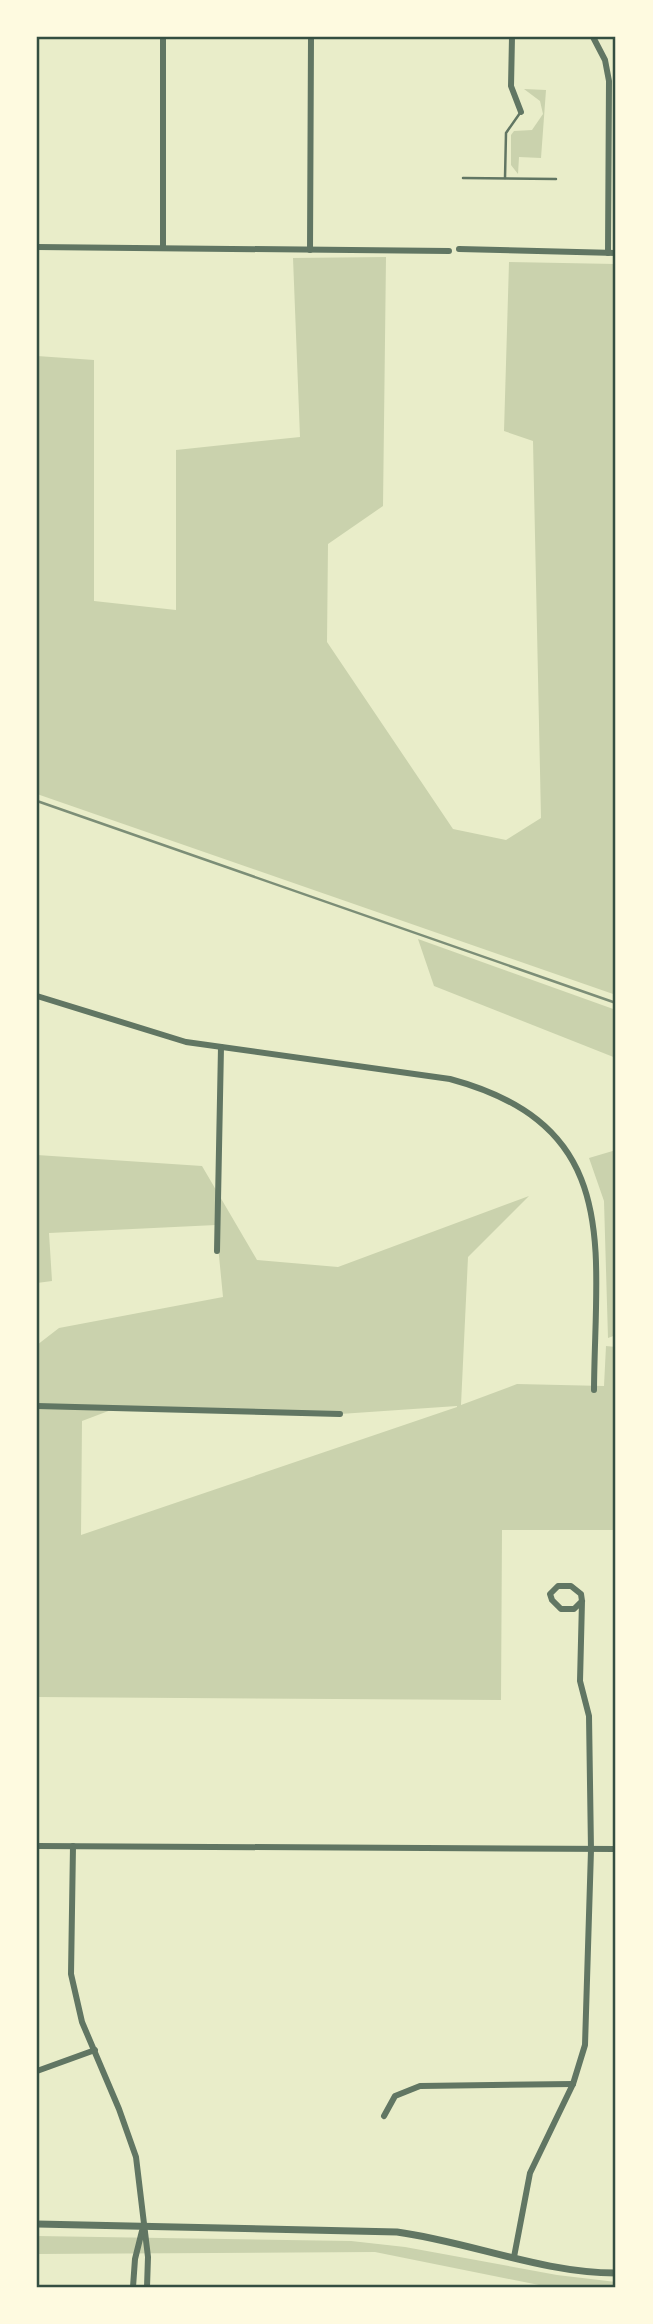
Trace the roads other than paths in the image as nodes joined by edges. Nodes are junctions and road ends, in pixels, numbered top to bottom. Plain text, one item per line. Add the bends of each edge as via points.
1 (163, 37) edge
2 (311, 37) edge
3 (512, 37) edge
4 (593, 37) edge
5 (521, 112) joint
6 (463, 178) dead end
7 (505, 178) junction
8 (556, 178) dead end
9 (612, 190) edge
10 (37, 247) edge
11 (163, 248) junction
12 (459, 248) dead end
13 (310, 250) junction
14 (449, 251) dead end
15 (608, 253) junction
16 (616, 253) edge
17 (37, 996) edge
18 (221, 1047) junction
19 (217, 1251) dead end
20 (594, 1390) dead end
21 (37, 1406) edge
22 (340, 1414) dead end
23 (582, 1601) junction
24 (37, 1846) edge
25 (73, 1846) junction
26 (616, 1849) edge
27 (591, 1850) junction
28 (94, 2050) junction
29 (37, 2071) edge
30 (573, 2084) junction
31 (384, 2116) dead end
32 (37, 2224) edge
33 (143, 2226) junction
34 (514, 2257) junction
35 (616, 2273) edge
36 (134, 2287) edge
37 (147, 2287) edge

1 - 11 street
2 - 13 street
3 - 5 street via 510,86
4 - 9 street via 609,81
5 - 7 lane via 506,132
6 - 7 lane
7 - 8 lane
9 - 15 street
10 - 11 street
11 - 13 street
12 - 15 street
13 - 14 street
15 - 16 street
17 - 18 street via 166,1037
18 - 19 street
18 - 20 street via 450,1079 492,1092 520,1107 566,1149 586,1188 597,1234
21 - 22 street
23 - 23 street via 571,1586 558,1586 550,1594 561,1609 575,1609
23 - 27 street via 580,1681 589,1716
24 - 25 street
25 - 27 street
25 - 28 street via 71,1974
26 - 27 street
27 - 30 street via 585,2045
28 - 29 street
28 - 33 street via 136,2157
30 - 31 street via 412,2087 395,2096
30 - 34 street via 530,2173
32 - 33 street
33 - 34 street via 397,2232
33 - 36 street
33 - 37 street
34 - 35 street

